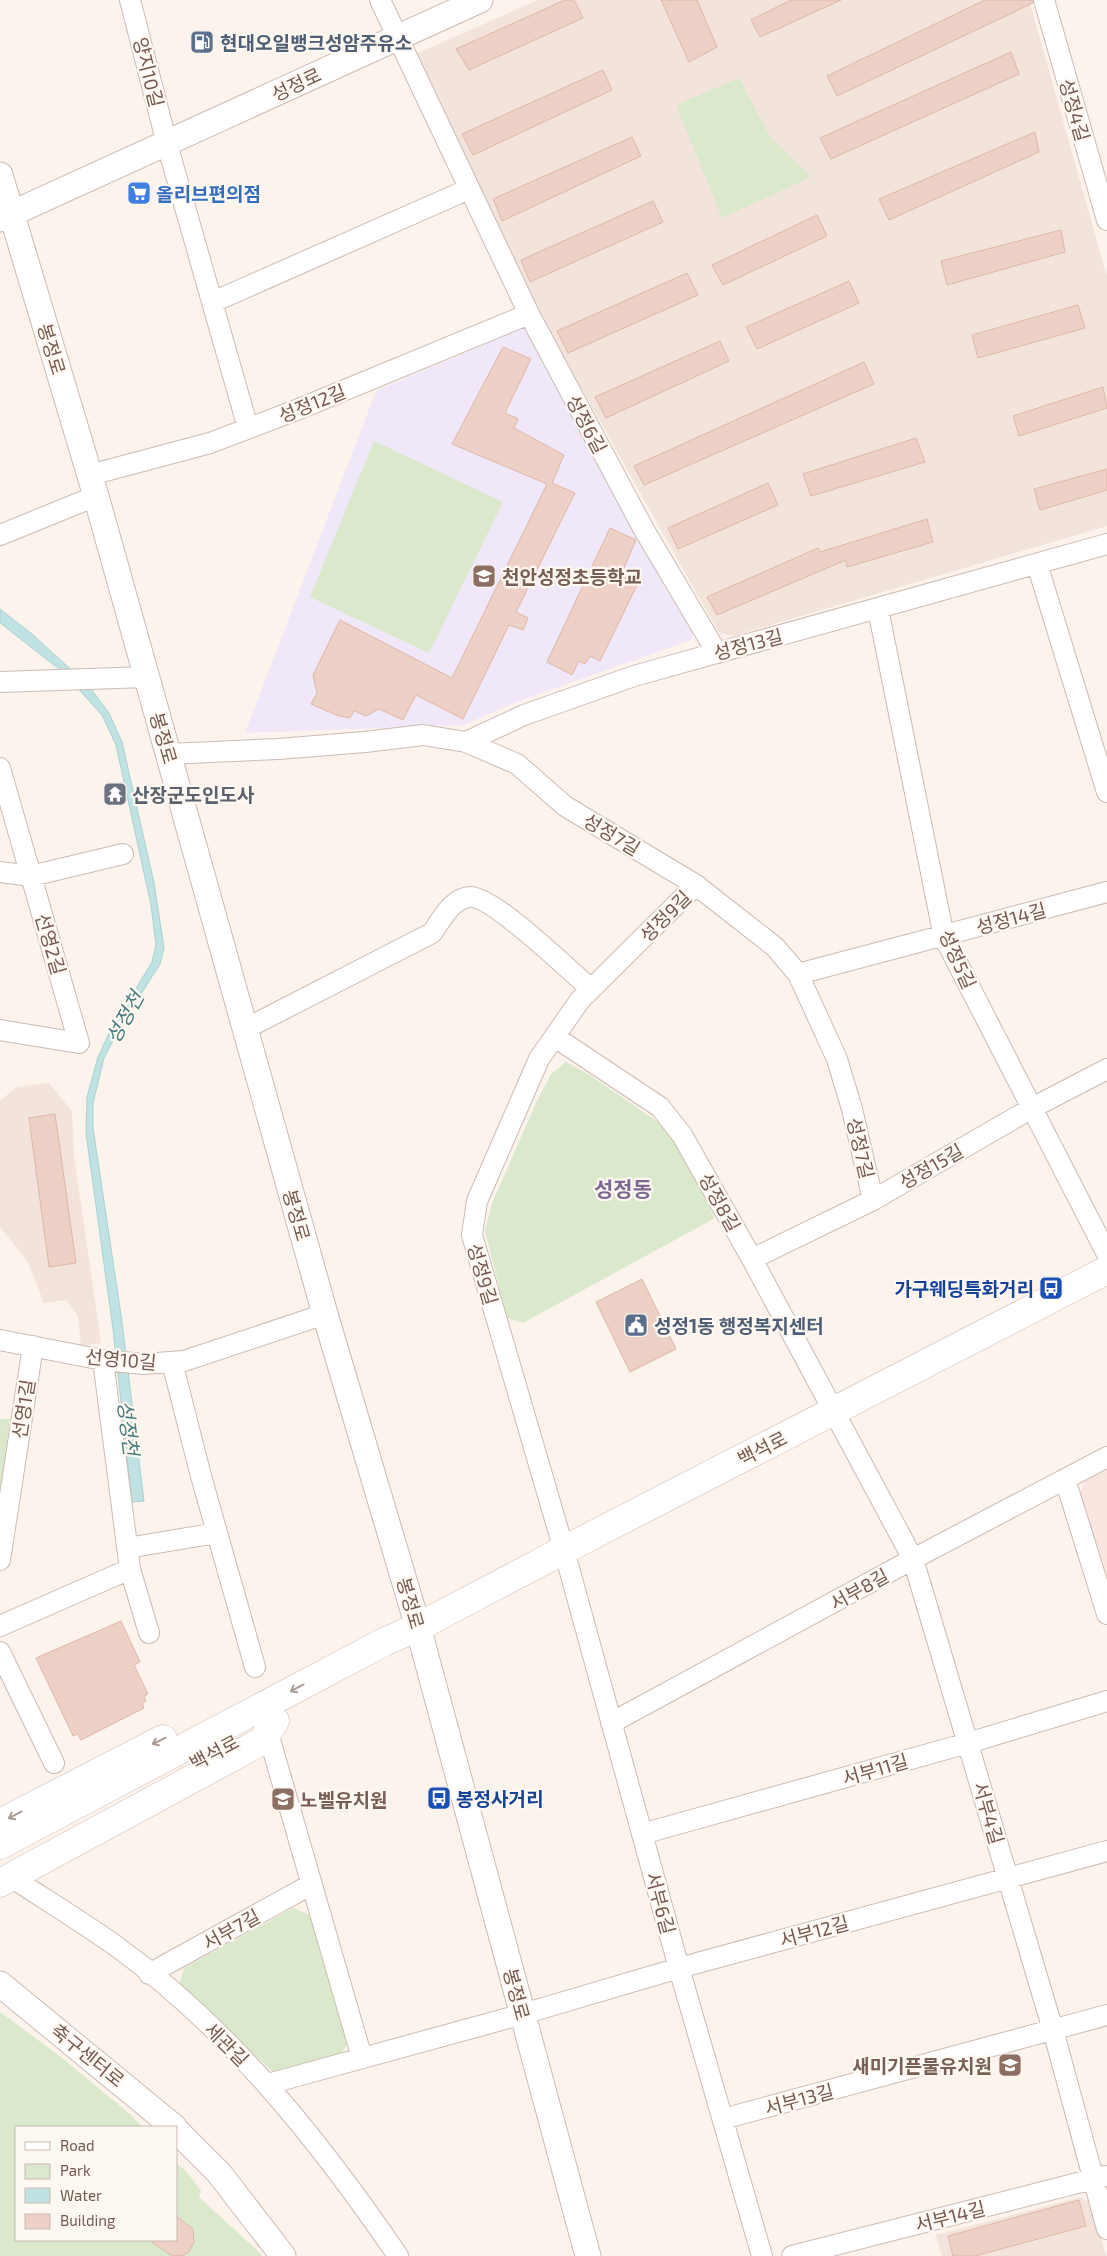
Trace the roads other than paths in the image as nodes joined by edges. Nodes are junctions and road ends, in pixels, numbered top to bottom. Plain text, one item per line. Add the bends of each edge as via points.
1 (130, 0) edge
2 (380, 0) edge
3 (480, 0) edge
4 (1044, 0) edge
5 (396, 37) junction
6 (167, 144) junction
7 (1100, 171) edge
8 (0, 175) edge
9 (469, 189) junction
10 (5, 216) edge
11 (1107, 220) edge
12 (213, 302) junction
13 (529, 314) junction
14 (248, 428) junction
15 (93, 486) junction
16 (0, 535) edge
17 (1107, 544) edge
18 (1037, 564) junction
19 (878, 609) junction
20 (717, 653) junction
21 (146, 677) junction
22 (0, 682) edge
23 (466, 742) junction
24 (168, 754) junction
25 (0, 768) edge
26 (1107, 792) edge
27 (123, 854) dead end
28 (0, 872) edge
29 (31, 876) junction
30 (696, 885) junction
31 (1107, 892) edge
32 (944, 937) junction
33 (798, 974) junction
34 (591, 989) junction
35 (245, 1029) junction
36 (0, 1030) edge
37 (555, 1037) junction
38 (1107, 1069) edge
39 (1032, 1108) junction
40 (873, 1200) junction
41 (1107, 1254) edge
42 (752, 1259) junction
43 (1107, 1270) edge
44 (325, 1314) junction
45 (0, 1340) edge
46 (32, 1346) junction
47 (103, 1360) junction
48 (172, 1362) junction
49 (833, 1412) junction
50 (1107, 1457) edge
51 (1065, 1479) junction
52 (217, 1533) junction
53 (127, 1548) junction
54 (564, 1550) junction
55 (913, 1559) junction
56 (0, 1560) edge
57 (130, 1569) junction
58 (1107, 1614) edge
59 (0, 1626) edge
60 (418, 1628) junction
61 (149, 1632) dead end
62 (0, 1652) edge
63 (255, 1666) dead end
64 (1107, 1701) edge
65 (271, 1719) junction
66 (612, 1723) junction
67 (968, 1743) junction
68 (54, 1763) dead end
69 (0, 1823) edge
70 (642, 1834) junction
71 (0, 1845) edge
72 (1107, 1851) edge
73 (4, 1875) edge
74 (1008, 1878) junction
75 (312, 1884) junction
76 (679, 1968) junction
77 (150, 1974) junction
78 (0, 1984) edge
79 (523, 2014) junction
80 (1107, 2015) edge
81 (1053, 2030) junction
82 (362, 2058) junction
83 (268, 2084) junction
84 (723, 2119) junction
85 (173, 2126) edge
86 (178, 2131) edge
87 (1100, 2177) edge
88 (1107, 2229) edge
89 (283, 2256) edge
90 (398, 2256) edge
91 (588, 2256) edge
92 (762, 2256) edge
93 (792, 2256) edge

1 - 6 street, 양지10길
2 - 5 street, 성정6길
3 - 5 street, 성정로
4 - 7 street, 성정4길
5 - 6 street, 성정로
5 - 9 street, 성정6길
6 - 10 street, 성정로
6 - 12 street
7 - 11 street, 성정4길
8 - 10 street, 봉정로
9 - 12 street
9 - 13 street, 성정6길
10 - 15 street, 봉정로
12 - 14 street
13 - 14 street, 성정12길
13 - 20 street, 성정6길 via 643,528
14 - 15 street, 성정12길
15 - 16 street, 성정12길
15 - 21 street, 봉정로
17 - 18 street, 성정13길
18 - 19 street, 성정13길
18 - 26 street
19 - 20 street, 성정13길
19 - 32 street, 성정5길
20 - 23 street, 성정13길 via 625,679 524,715
21 - 22 street
21 - 24 street, 봉정로
23 - 24 street, 성정7길 via 423,735 336,744
23 - 30 street, 성정7길 via 517,764 565,806
24 - 35 street, 봉정로
25 - 29 street, 선영2길
27 - 29 street
28 - 29 street
29 - 36 street, 선영2길 via 79,1043
30 - 33 street, 성정7길 via 775,946
30 - 34 street, 성정9길
31 - 32 street, 성정14길
32 - 33 street, 성정14길
32 - 39 street, 성정5길
33 - 40 street, 성정7길 via 837,1059
34 - 35 street via 502,912 478,897 468,897 451,906 432,932
34 - 37 street, 성정9길
35 - 44 street, 봉정로
37 - 42 street, 성정8길 via 660,1107 682,1135
37 - 54 street, 성정9길 via 539,1059 477,1201 472,1235
38 - 39 street, 성정15길
39 - 40 street, 성정15길
39 - 41 street, 성정5길
40 - 42 street, 성정15길
42 - 49 street, 성정8길
43 - 49 main road, 백석로
44 - 48 street, 선영10길 via 184,1361
44 - 60 street, 봉정로
45 - 46 street, 선영10길
46 - 47 street, 선영10길
46 - 56 street, 선영1길
47 - 48 street, 선영10길 via 144,1364
47 - 53 street
48 - 52 street
49 - 54 main road, 백석로
49 - 55 street, 서부4길
50 - 51 street, 서부8길
51 - 55 street, 서부8길
51 - 58 street
52 - 53 street
52 - 63 street
53 - 57 street
54 - 60 main road, 백석로
54 - 66 street, 서부6길
55 - 66 street, 서부8길
55 - 67 street, 서부4길
57 - 59 street
57 - 61 street
60 - 65 main road, 백석로 via 384,1642
60 - 79 street, 봉정로
62 - 68 street
64 - 67 street, 서부11길
65 -> 69 main road via 247,1702 224,1709
65 - 71 main road, 백석로
65 - 73 main road via 262,1741
65 - 75 street
66 - 70 street, 서부6길
67 - 70 street, 서부11길
67 - 74 street, 서부4길
70 - 76 street, 서부6길
72 - 74 street, 서부12길
73 - 77 street, 세관길 via 116,1947
74 - 76 street, 서부12길
74 - 81 street, 서부4길
75 - 77 street, 서부7길
75 - 82 street
76 - 79 street, 서부12길
76 - 84 street, 서부6길
77 - 83 street, 세관길 via 192,2009
78 - 85 street, 축구센터로
79 - 82 street, 서부12길
79 - 91 street, 봉정로
80 - 81 street, 서부13길
81 - 84 street, 서부13길
81 - 87 street, 서부4길
82 - 83 street, 서부12길
83 - 90 street, 세관길 via 329,2158
84 - 92 street, 서부6길
86 - 89 street, 축구센터로 via 219,2173
87 - 88 street, 서부4길
87 - 93 street, 서부14길

